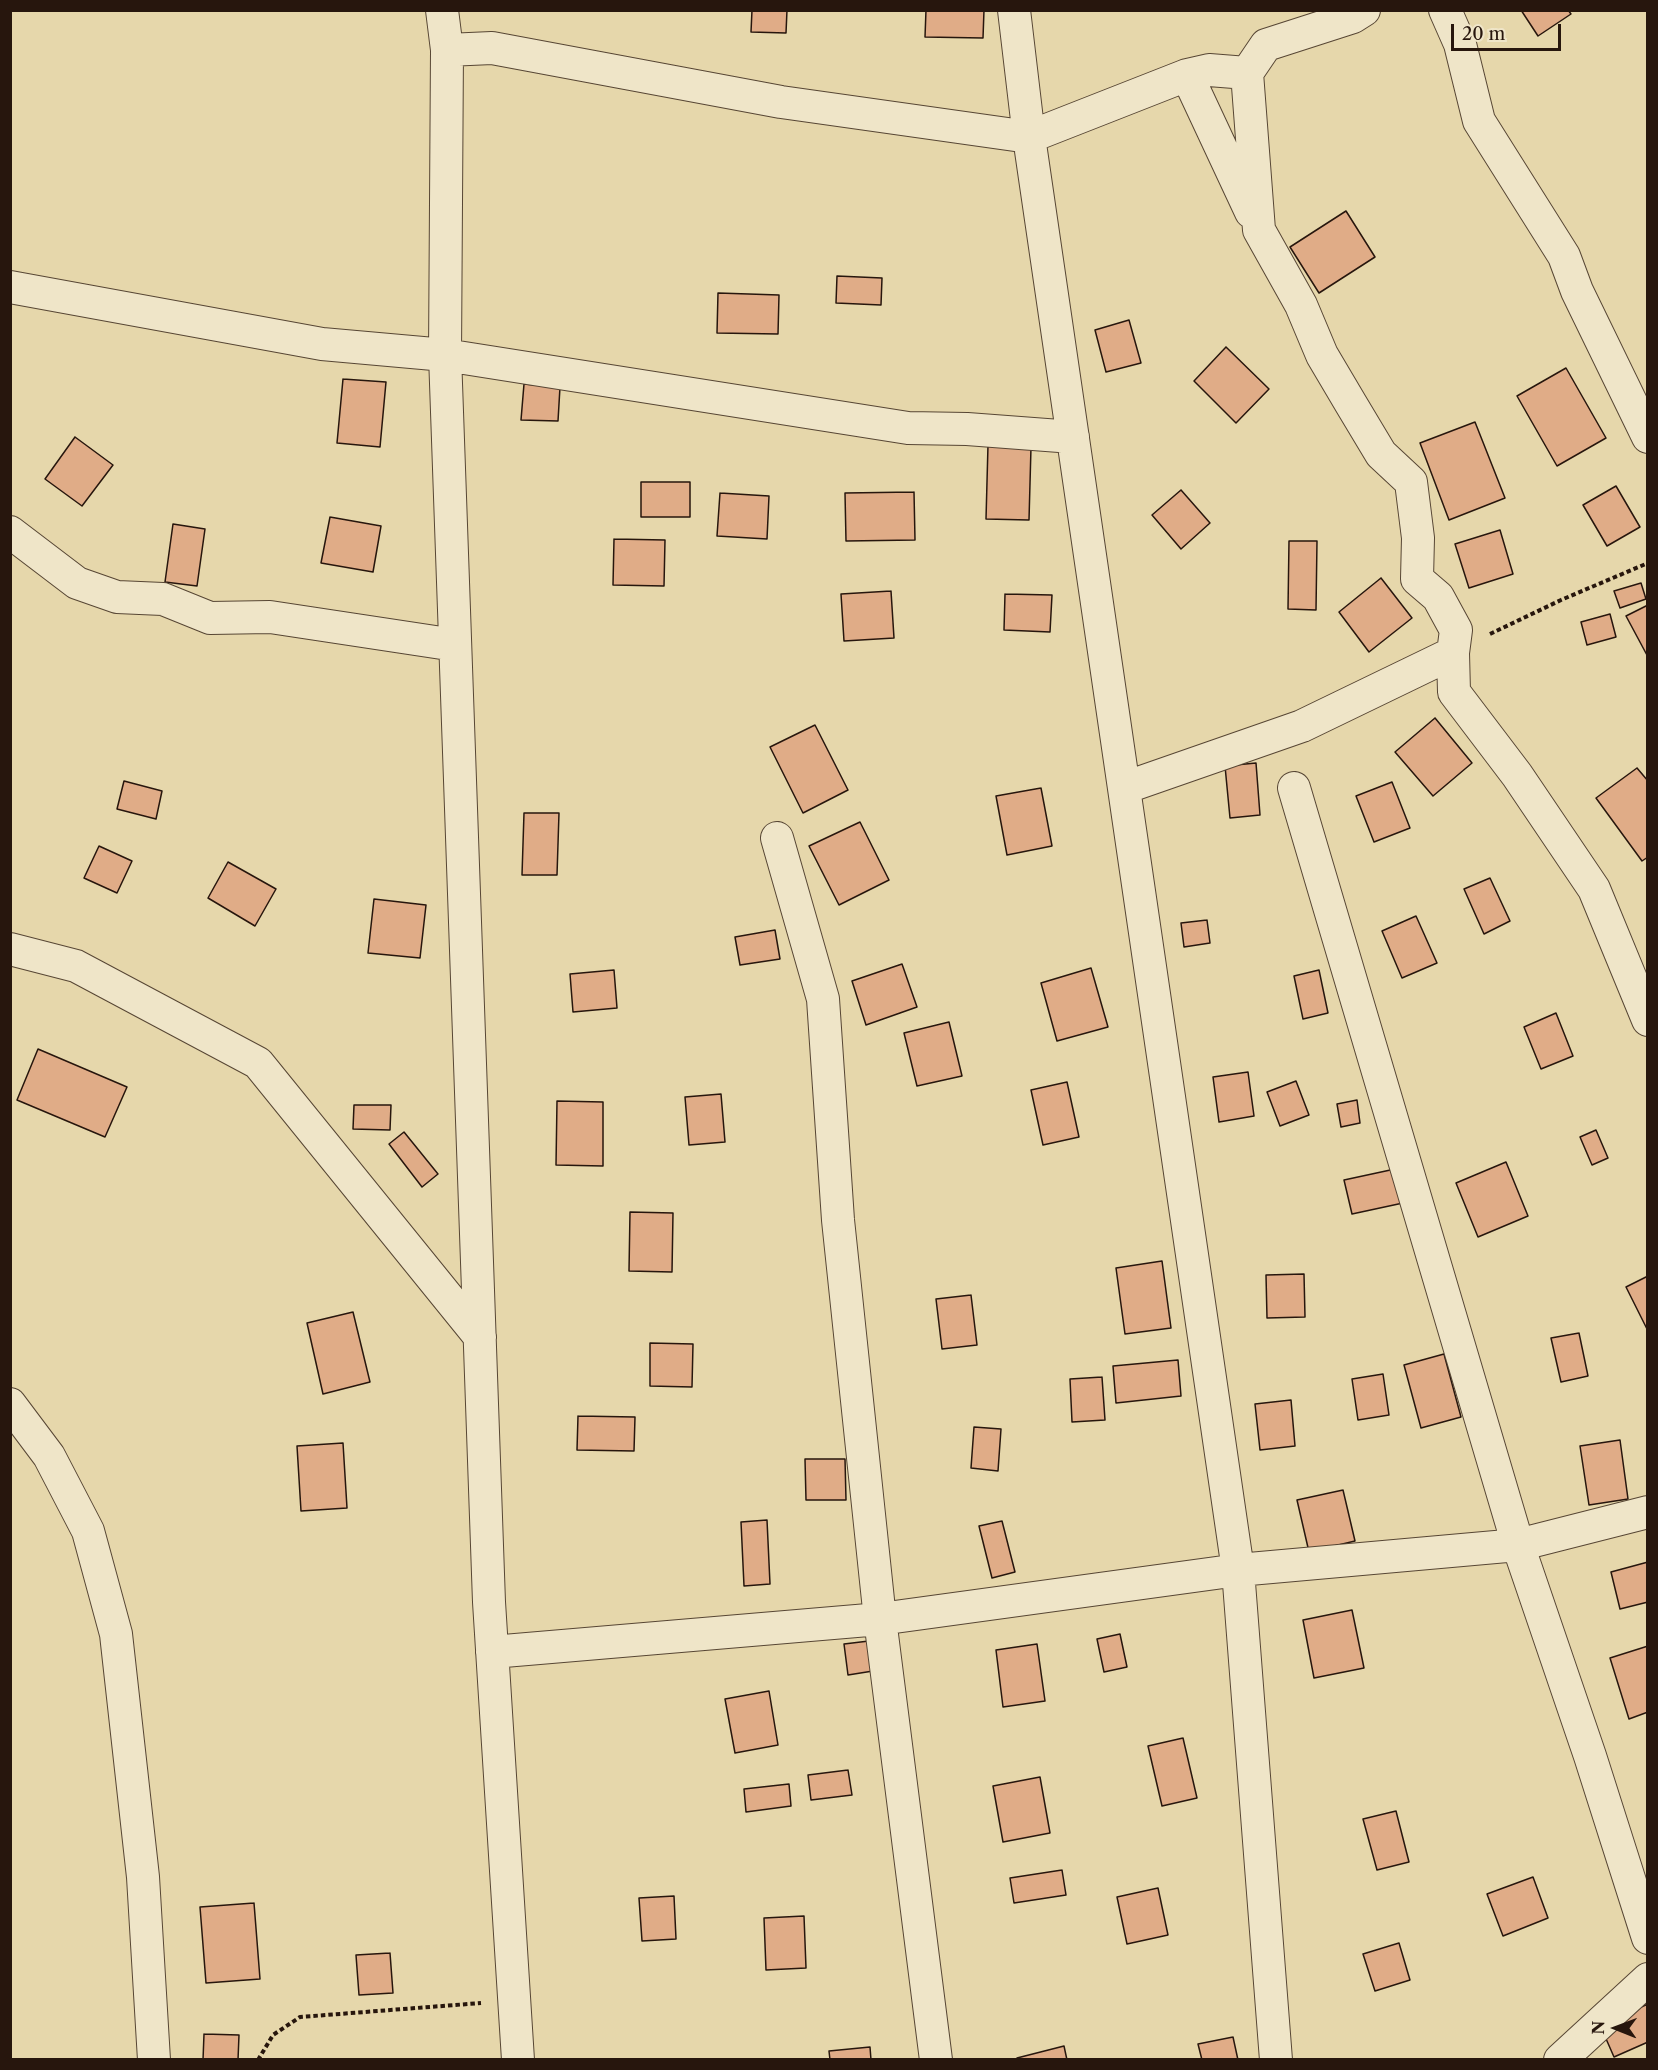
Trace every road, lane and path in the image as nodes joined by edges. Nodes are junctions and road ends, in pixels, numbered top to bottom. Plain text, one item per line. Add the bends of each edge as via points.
1 (442, 10) edge
2 (1014, 10) edge
3 (1364, 10) edge
4 (1445, 10) edge
5 (447, 50) junction
6 (1247, 73) junction
7 (1187, 75) junction
8 (1029, 136) junction
9 (1259, 230) junction
10 (10, 287) edge
11 (445, 355) junction
12 (1073, 437) junction
13 (1647, 437) edge
14 (10, 532) edge
15 (1647, 563) edge
16 (455, 645) junction
17 (1454, 653) junction
18 (1124, 788) junction
19 (1294, 788) dead end
20 (777, 838) dead end
21 (10, 949) edge
22 (1647, 1020) edge
23 (480, 1337) junction
24 (10, 1404) edge
25 (1647, 1512) edge
26 (1518, 1545) junction
27 (1238, 1570) junction
28 (880, 1619) junction
29 (492, 1652) junction
30 (1647, 1938) edge
31 (1647, 1979) edge
32 (514, 2000) junction
33 (154, 2060) edge
34 (258, 2060) edge
35 (518, 2060) edge
36 (936, 2060) edge
37 (1276, 2060) edge
38 (1560, 2060) edge

1 - 5 street
2 - 8 street
3 - 6 street via 1266,45
4 - 13 street via 1461,44 1479,121 1564,256
5 - 8 street via 492,48 781,102
5 - 11 street
6 - 7 street via 1209,70
6 - 9 street
7 - 8 street
7 - 9 street
8 - 12 street
9 - 17 street via 1302,305 1322,355 1381,454 1411,482 1418,538 1417,579 1438,597 1456,630
10 - 11 street via 322,344
11 - 12 street via 908,428
11 - 16 street
12 - 18 street
14 - 16 street via 77,583 117,597 163,599 210,618 270,618
15 - 17 path
16 - 23 street
17 - 18 street via 1302,726
17 - 22 street via 1454,692 1517,775 1594,889
18 - 27 street
19 - 26 street
20 - 28 street via 823,999 838,1220
21 - 23 street via 76,966 258,1063
23 - 29 street
24 - 33 street via 50,1456 88,1531 116,1634 143,1877
25 - 26 street
26 - 27 street
26 - 30 street
27 - 28 street
27 - 37 street
28 - 29 street
28 - 36 street
29 - 32 street
31 - 38 street
32 - 34 path via 300,2017 273,2035
32 - 35 street

